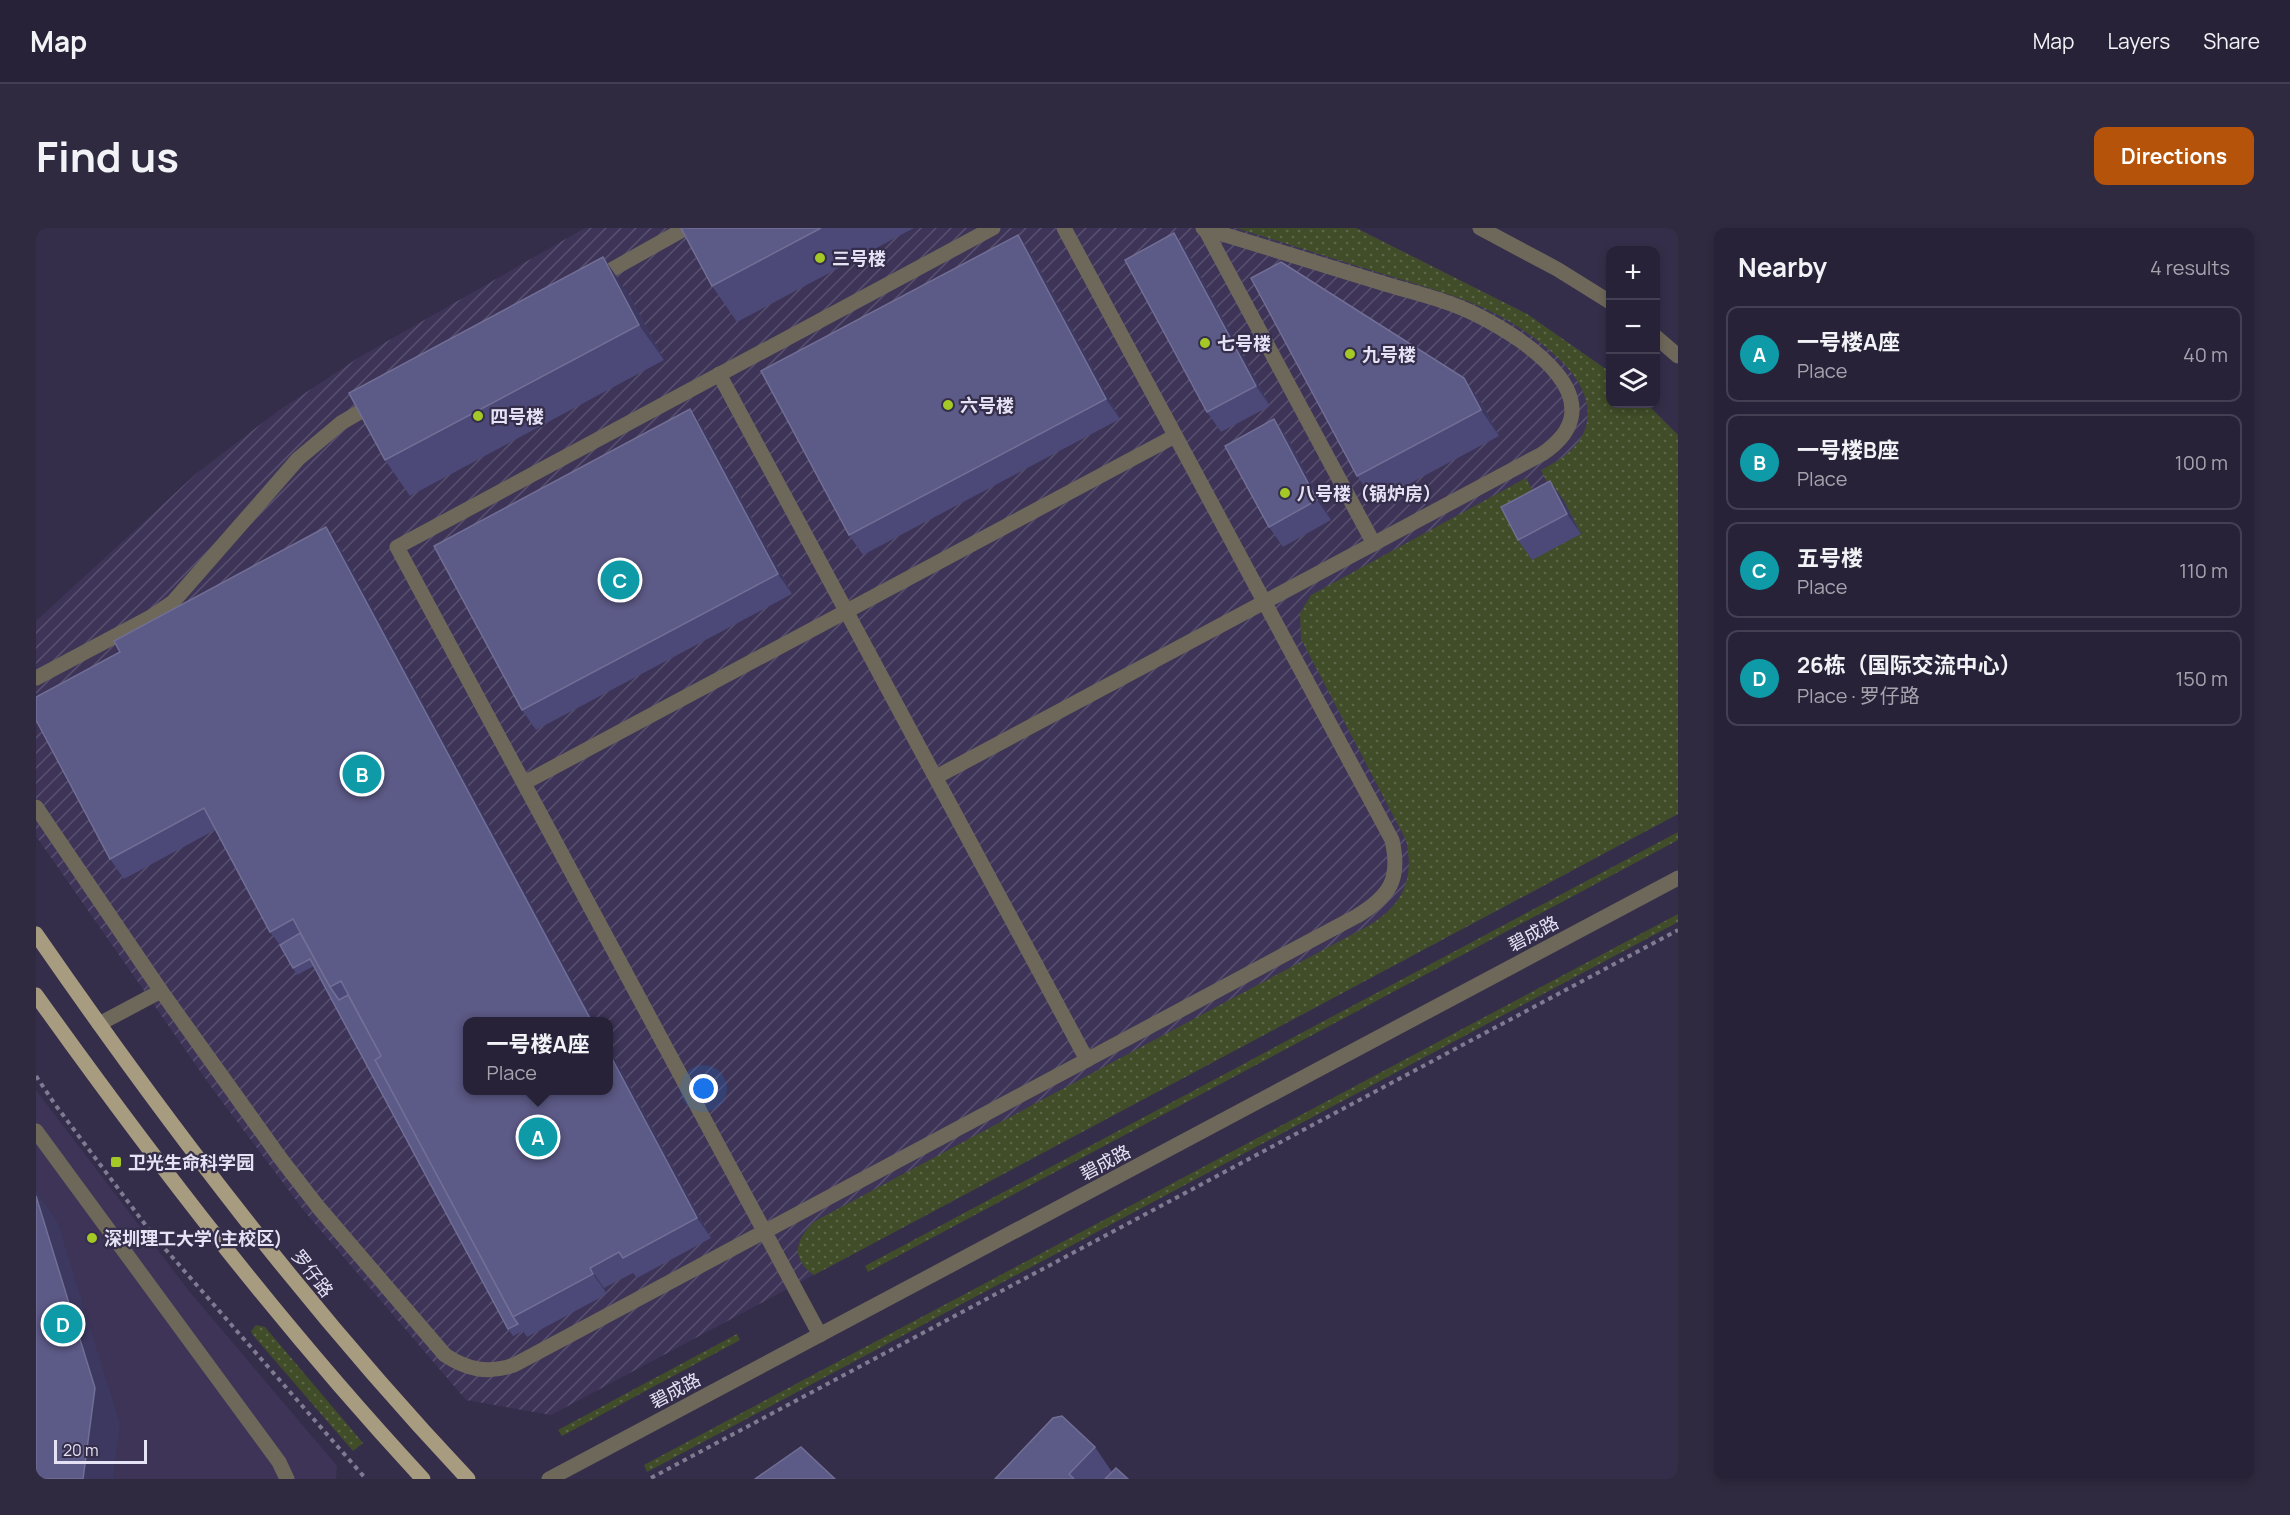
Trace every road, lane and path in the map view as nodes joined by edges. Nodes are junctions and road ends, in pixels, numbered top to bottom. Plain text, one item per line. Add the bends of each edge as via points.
1 (686, 228) edge
2 (993, 228) edge
3 (1064, 228) edge
4 (1204, 228) edge
5 (1480, 228) edge
6 (582, 287) edge
7 (1608, 300) edge
8 (1660, 340) edge
9 (1678, 356) edge
10 (719, 374) junction
11 (384, 398) edge
12 (1175, 436) junction
13 (1374, 544) junction
14 (1264, 602) junction
15 (846, 611) junction
16 (36, 678) edge
17 (936, 777) junction
18 (524, 783) junction
19 (36, 807) edge
20 (1678, 878) edge
21 (1678, 930) edge
22 (36, 934) edge
23 (161, 991) junction
24 (36, 995) edge
25 (99, 1024) junction
26 (1087, 1060) junction
27 (36, 1076) edge
28 (36, 1131) edge
29 (820, 1335) junction
30 (651, 1478) edge
31 (286, 1479) edge
32 (366, 1479) edge
33 (423, 1479) edge
34 (468, 1479) edge
35 (549, 1479) edge

1 - 6 street
2 - 10 street
3 - 12 street
4 - 13 street
4 - 13 street via 1476,314 1532,348 1567,386 1570,422 1557,445
5 - 7 street
8 - 9 street
10 - 15 street
10 - 18 street via 397,547
11 - 16 street via 341,423 298,459 172,602
12 - 14 street
12 - 15 street
13 - 14 street
14 - 17 street
14 - 26 street via 1392,840 1396,869 1393,882 1385,896 1357,916
15 - 17 street
15 - 18 street
17 - 26 street
18 - 29 street
19 - 23 street
20 - 29 street, 碧成路
21 - 30 path
22 - 25 main road, 罗仔路
23 - 25 street
23 - 26 street via 319,1208 445,1354 461,1366 479,1370 497,1371 514,1365
24 - 33 main road via 218,1240
25 - 34 main road, 罗仔路 via 311,1302
27 - 32 path via 153,1235
28 - 31 street via 279,1462
29 - 35 street, 碧成路

